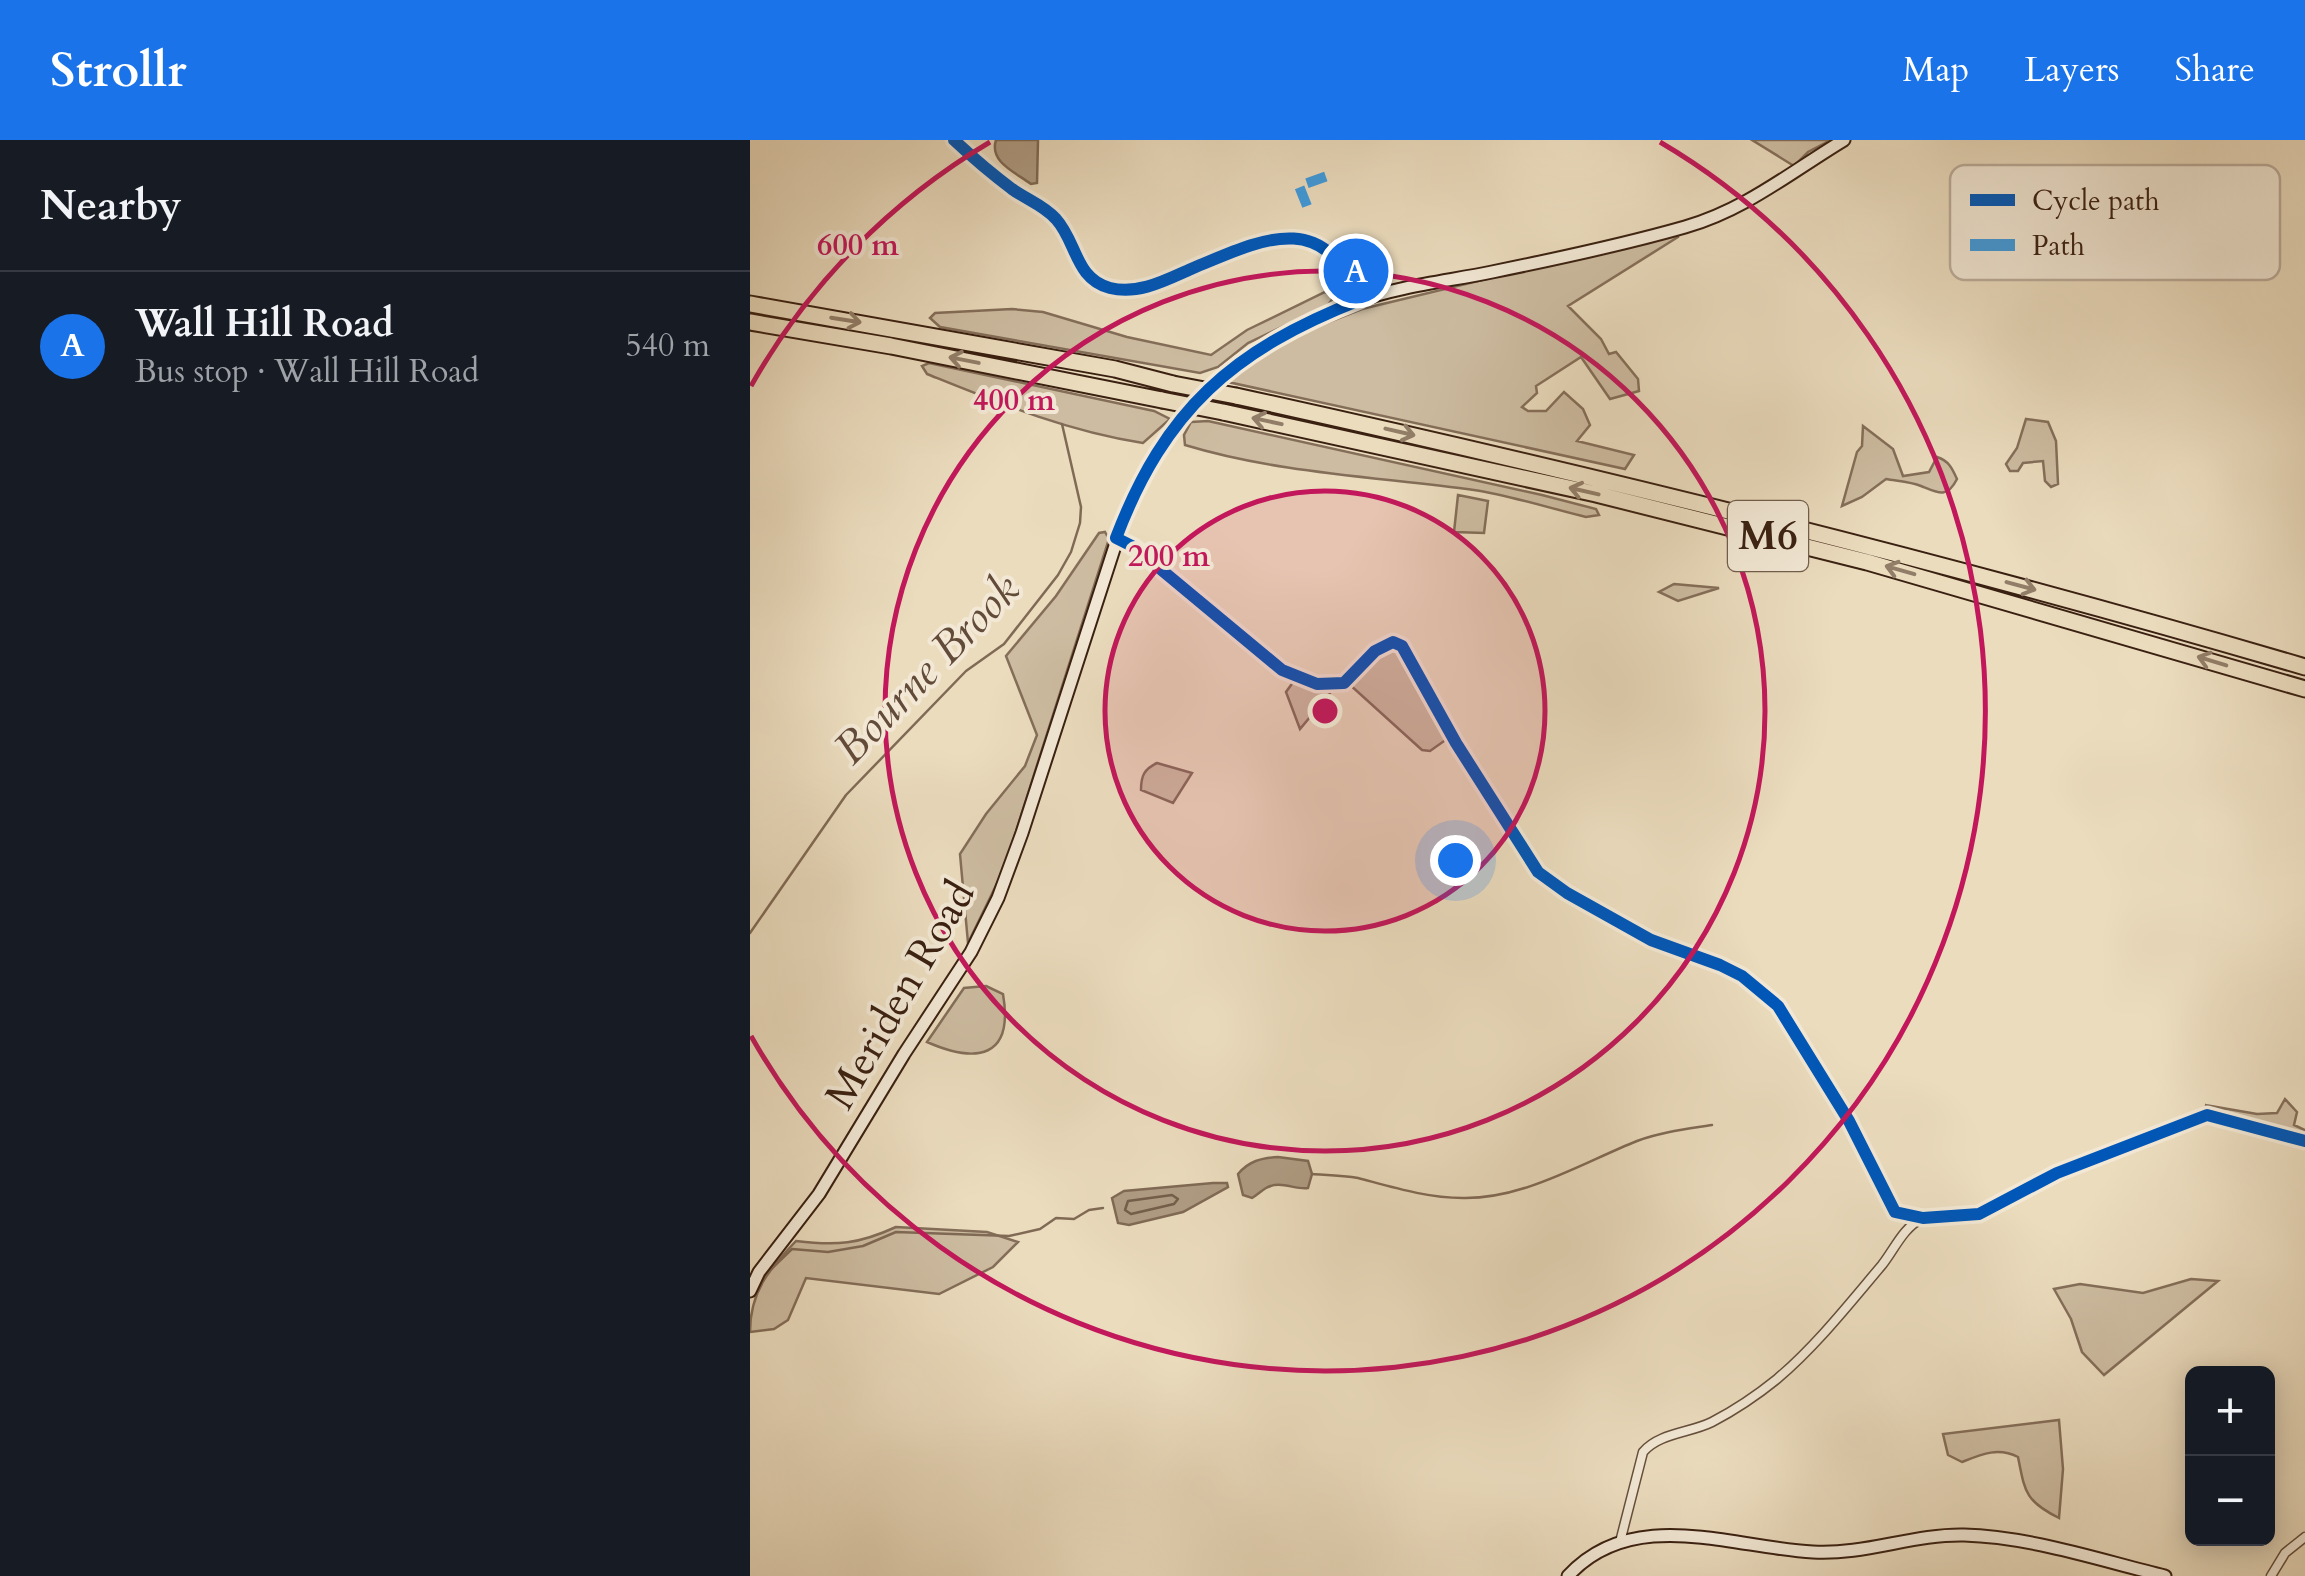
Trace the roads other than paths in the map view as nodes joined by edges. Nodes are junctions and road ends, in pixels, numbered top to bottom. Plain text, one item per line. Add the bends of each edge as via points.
1 (954, 140) edge
2 (1844, 140) edge
3 (1360, 300) junction
4 (750, 304) edge
5 (750, 322) edge
6 (1116, 538) junction
7 (2305, 667) edge
8 (2305, 689) edge
9 (2305, 1141) edge
10 (1895, 1212) junction
11 (1923, 1218) junction
12 (1908, 1228) junction
13 (750, 1291) edge
14 (2305, 1537) edge
15 (1620, 1542) junction
16 (1568, 1576) edge
17 (2165, 1576) edge
18 (2271, 1576) edge

1 - 3 main road via 1052,214 1082,270 1111,288 1149,287 1267,241 1294,238 1326,248 1341,261
2 - 3 main road, Meriden Road via 1743,205 1684,227
3 - 6 main road, Meriden Road via 1265,346 1198,398 1154,456
4 -> 7 highway, M6, bridge via 1115,368 1600,478 2106,608
8 -> 5 highway, M6, bridge via 1868,562 1596,494 1224,412
6 - 10 street via 1296,678 1344,684 1384,645 1402,646 1538,872 1651,940 1742,976 1778,1006
6 - 13 main road, Meriden Road via 998,898 820,1194
9 - 11 street via 2207,1116 2057,1173 1978,1214
10 - 11 street
10 - 12 street
11 - 12 street
12 - 15 street via 1778,1378 1709,1424 1652,1441 1643,1452
14 - 18 street
15 - 16 main road
15 - 17 main road via 1694,1534 1859,1552 1978,1536 2030,1542

